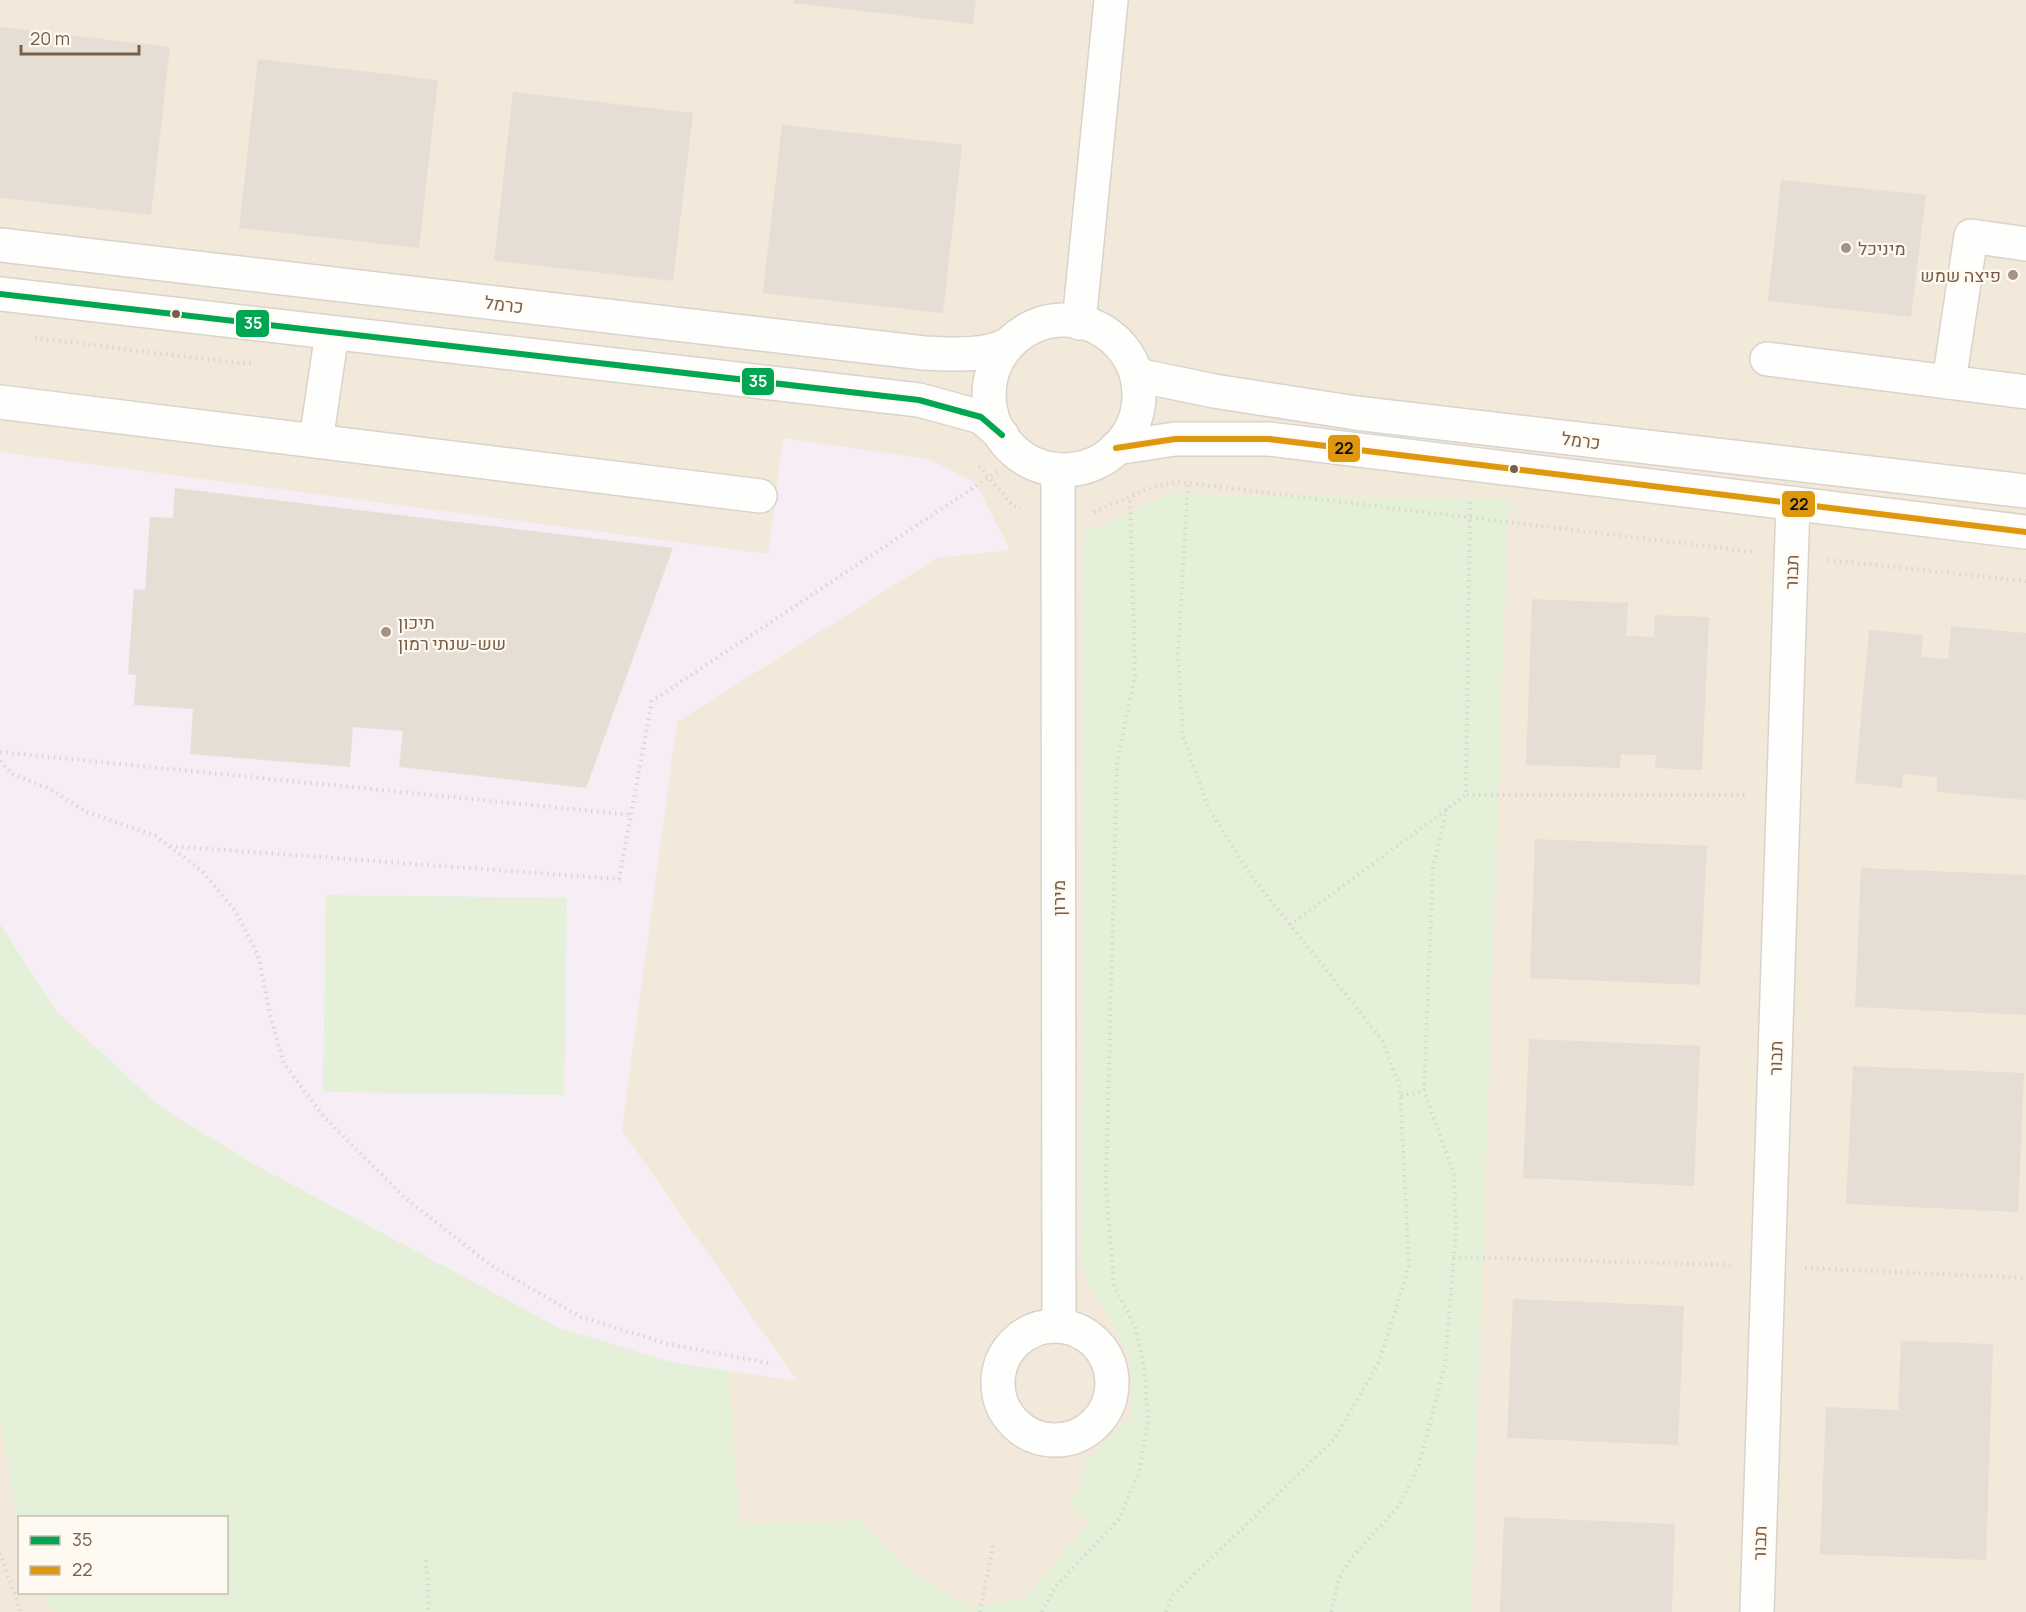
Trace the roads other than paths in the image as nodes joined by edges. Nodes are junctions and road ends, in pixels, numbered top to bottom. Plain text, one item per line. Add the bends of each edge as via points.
1 (1111, 0) edge
2 (0, 244) edge
3 (2026, 244) edge
4 (0, 294) edge
5 (1079, 323) junction
6 (332, 333) junction
7 (1008, 345) junction
8 (1767, 359) dead end
9 (1137, 375) junction
10 (1949, 382) junction
11 (2026, 392) edge
12 (0, 402) edge
13 (316, 441) junction
14 (1012, 446) junction
15 (1116, 448) junction
16 (1058, 470) junction
17 (2026, 488) edge
18 (760, 496) dead end
19 (1793, 503) junction
20 (2026, 532) edge
21 (1059, 1325) dead end
22 (1757, 1612) edge

1 - 5 street
2 - 7 street, כרמל via 924,353 962,355 993,352
3 - 10 street via 1971,236
4 - 6 street
5 - 7 street via 1045,322
5 - 9 street via 1090,324 1111,336 1127,354
6 - 13 street
6 - 14 street via 919,400 981,417
7 - 14 street via 996,364 989,394 996,427
8 - 10 street
9 - 15 street via 1138,411 1132,428
9 - 17 street, כרמל via 1356,414
10 - 11 street
12 - 13 street
13 - 18 street
14 - 16 street via 1039,466
15 - 16 street via 1101,460 1080,468
15 - 19 street, כרמל via 1175,439 1269,440
16 - 21 street, מירון
19 - 20 street, כרמל
19 - 22 street, תבור

